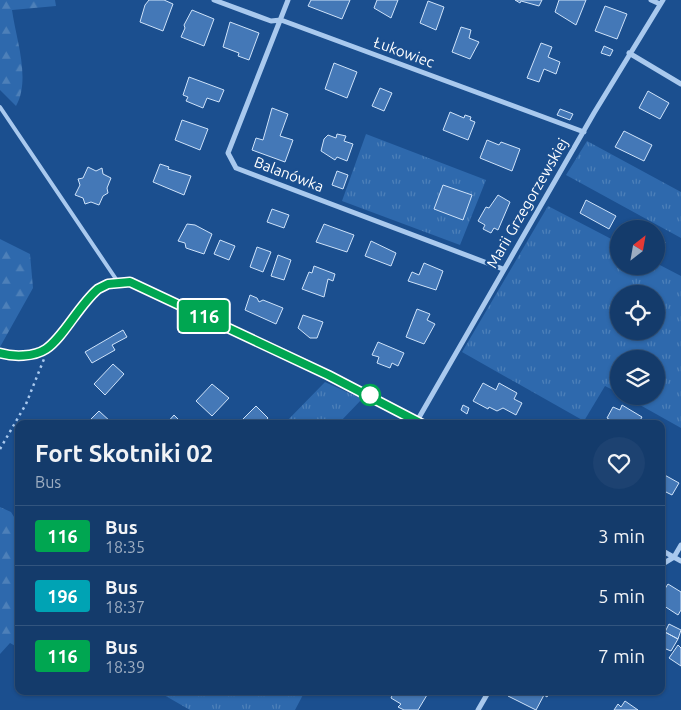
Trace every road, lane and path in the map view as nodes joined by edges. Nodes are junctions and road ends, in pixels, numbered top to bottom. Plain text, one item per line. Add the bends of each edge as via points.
1 (214, 0) edge
2 (288, 0) edge
3 (651, 0) edge
4 (662, 2) edge
5 (281, 20) junction
6 (630, 53) junction
7 (681, 84) edge
8 (0, 108) edge
9 (584, 132) junction
10 (503, 269) junction
11 (118, 282) junction
12 (46, 349) junction
13 (0, 352) edge
14 (15, 420) edge
15 (15, 420) edge
16 (413, 420) edge
17 (420, 420) edge
18 (0, 449) edge
19 (681, 545) edge
20 (665, 552) edge
21 (674, 557) junction
22 (681, 561) edge
23 (665, 563) edge
24 (487, 695) edge
25 (478, 710) edge

1 - 5 street, Łukowiec via 271,21
2 - 5 street, Balanówka
3 - 4 street
4 - 6 street, Marii Grzegorzewskiej
5 - 9 street, Łukowiec
5 - 10 street, Balanówka via 228,153 236,168
6 - 7 street
6 - 9 street, Marii Grzegorzewskiej
8 - 11 lane
9 - 10 street, Marii Grzegorzewskiej
10 - 17 street, Marii Grzegorzewskiej
11 - 12 street via 108,284 90,296
11 - 16 street via 144,287 370,395
12 - 13 street via 17,356
12 - 15 path via 40,372
14 - 18 path
19 - 21 street
20 - 21 street
21 - 22 street
21 - 23 street
24 - 25 street

